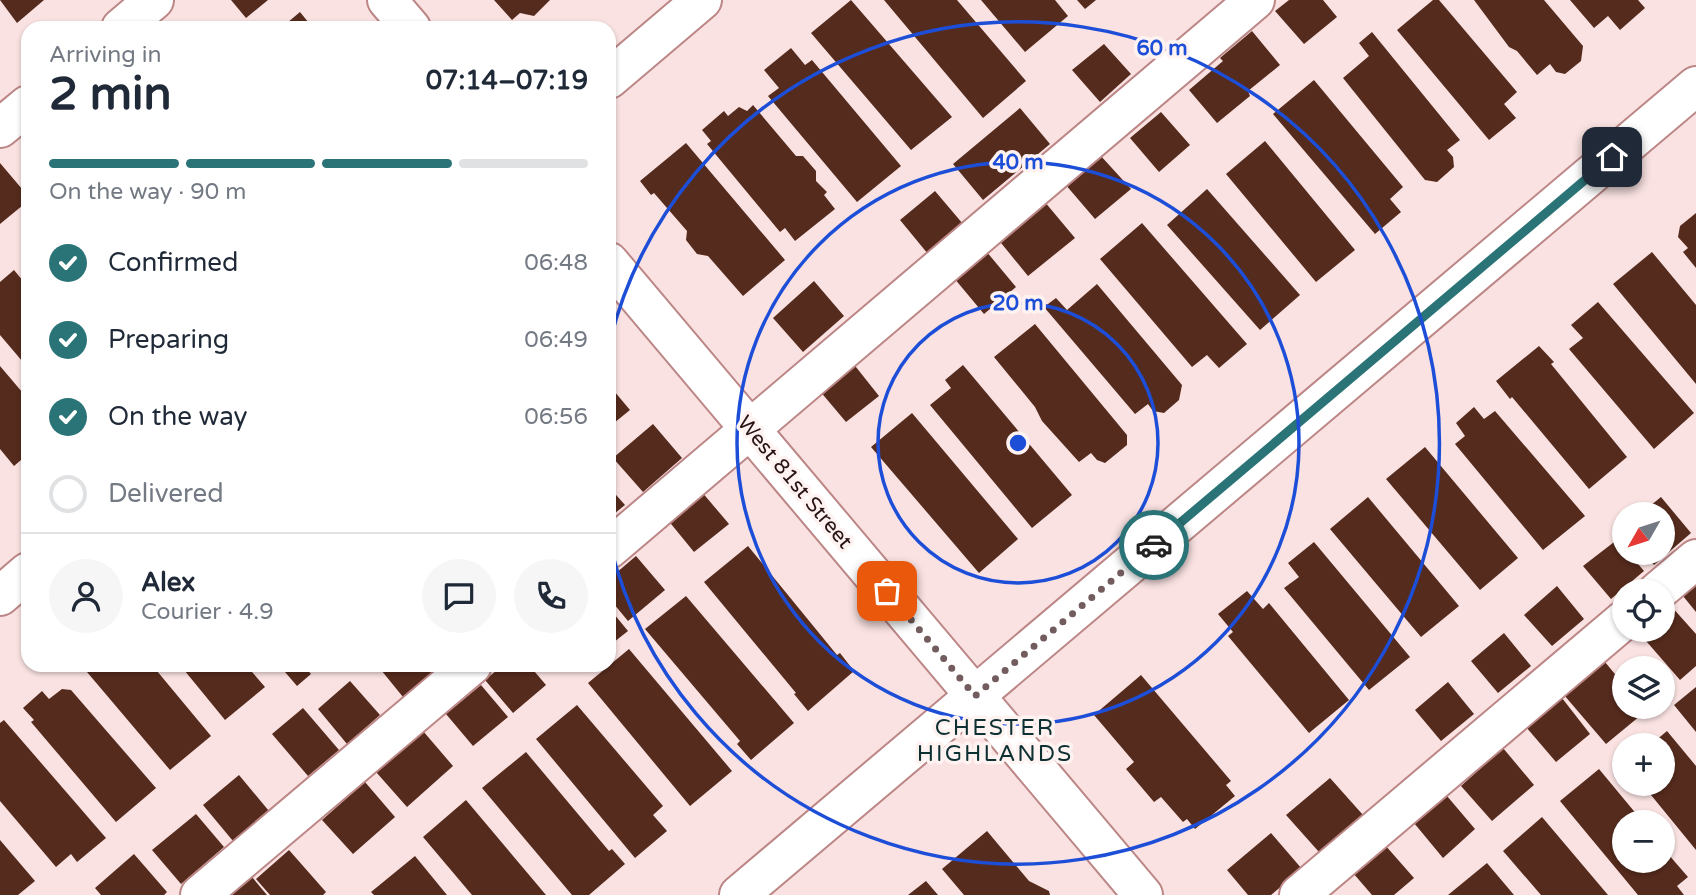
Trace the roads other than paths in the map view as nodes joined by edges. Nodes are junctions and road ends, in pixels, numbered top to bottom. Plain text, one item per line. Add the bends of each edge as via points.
1 (154, 0) edge
2 (387, 0) edge
3 (702, 0) edge
4 (1255, 0) edge
5 (129, 21) edge
6 (405, 21) edge
7 (616, 73) edge
8 (1696, 86) edge
9 (21, 111) edge
10 (0, 128) edge
11 (616, 270) edge
12 (751, 429) junction
13 (616, 543) edge
14 (1696, 559) edge
15 (21, 578) edge
16 (1672, 579) edge
17 (0, 596) edge
18 (1612, 630) edge
19 (464, 672) edge
20 (975, 696) junction
21 (200, 895) edge
22 (739, 895) edge
23 (1143, 895) edge
24 (1299, 895) edge

1 - 5 street
2 - 6 street
3 - 7 street
4 - 12 street
8 - 20 street
9 - 10 street
11 - 12 street, West 81st Street
12 - 13 street
12 - 20 street, West 81st Street
14 - 16 street
15 - 17 street
18 - 24 street
19 - 21 street
20 - 22 street
20 - 23 street, West 81st Street

